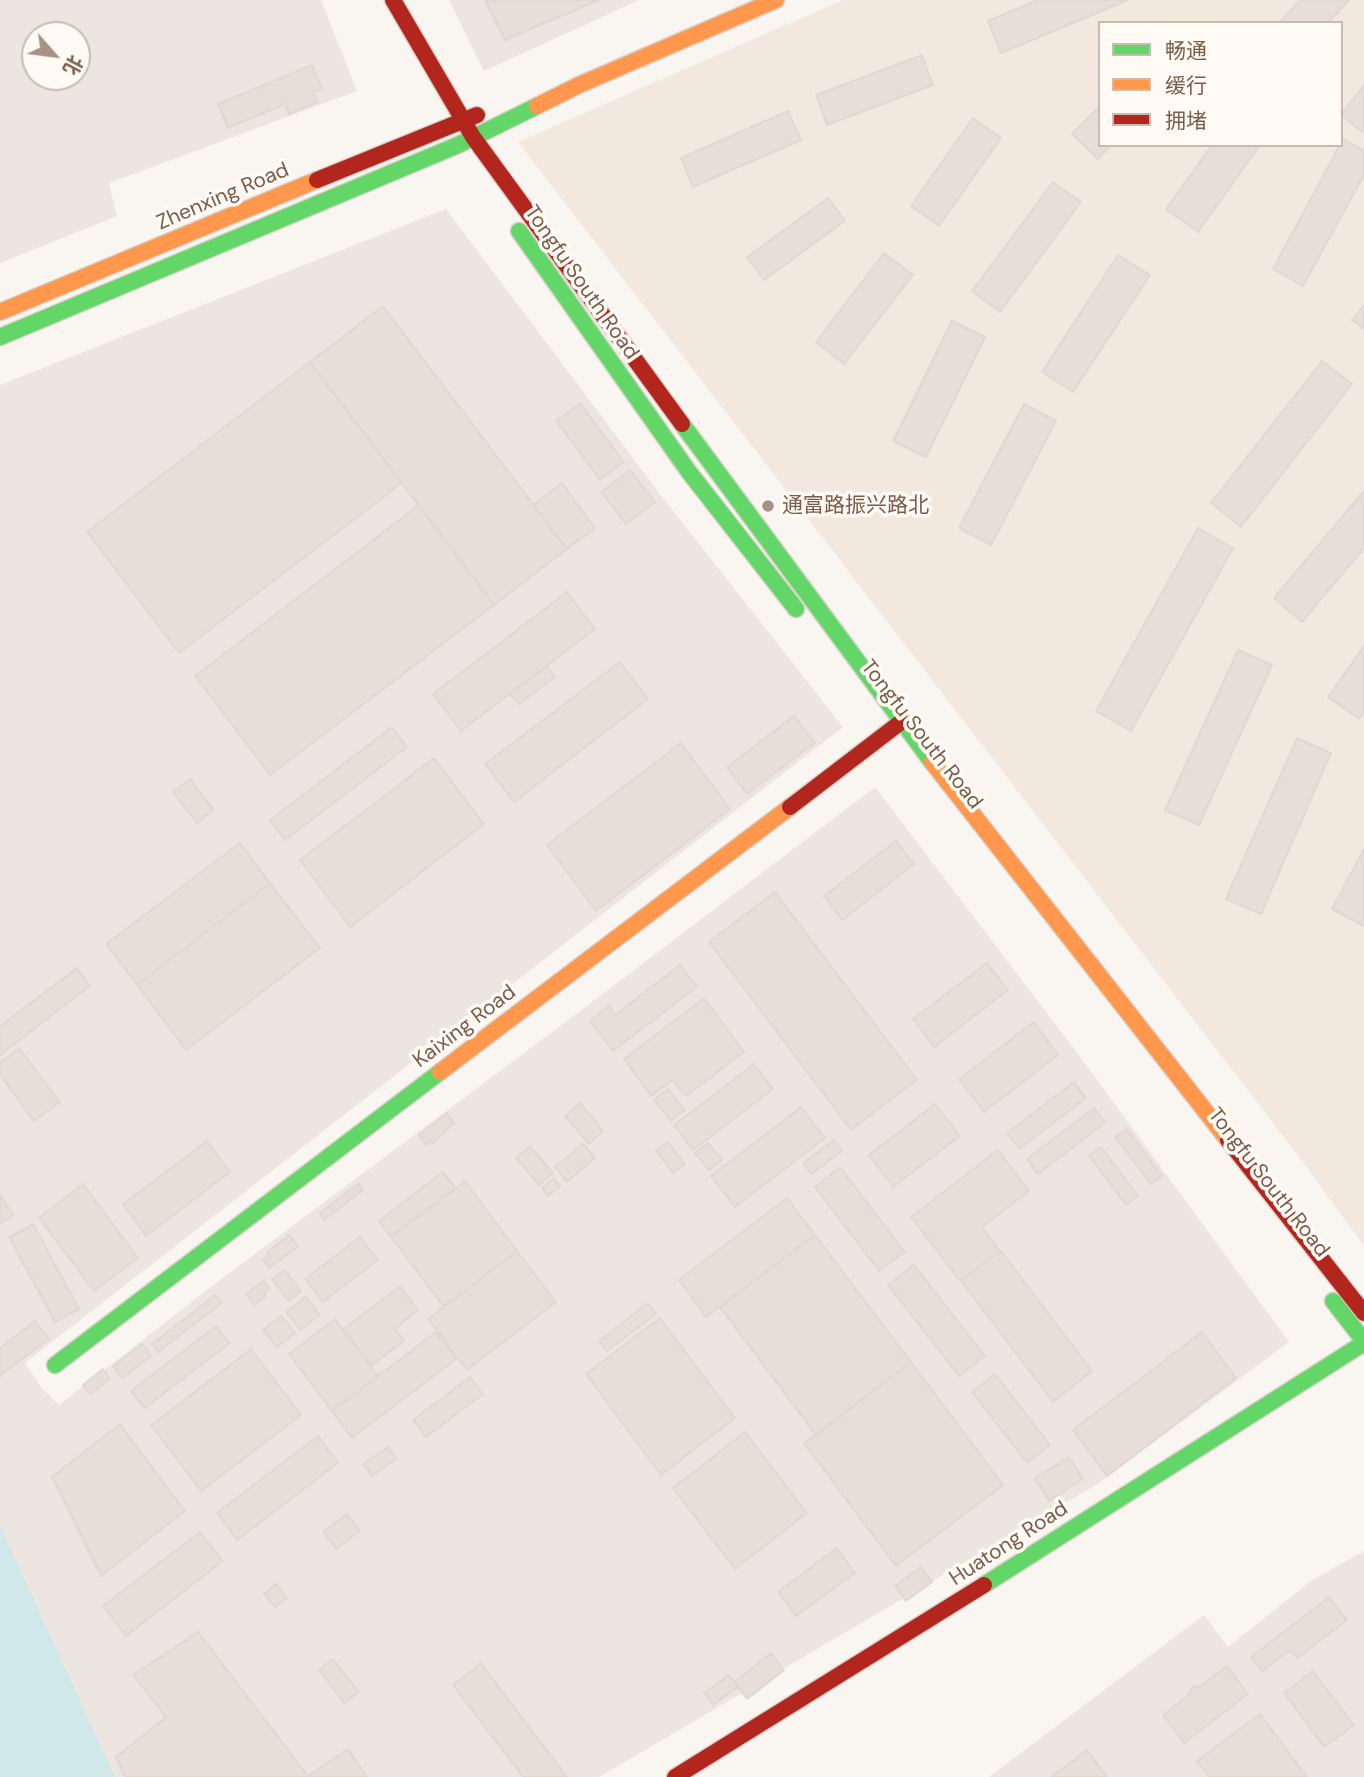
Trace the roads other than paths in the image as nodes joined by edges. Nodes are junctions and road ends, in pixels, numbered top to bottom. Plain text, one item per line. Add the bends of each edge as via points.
1 (393, 0) edge
2 (776, 0) edge
3 (408, 29) junction
4 (579, 85) junction
5 (440, 115) junction
6 (461, 120) junction
7 (466, 146) junction
8 (506, 213) dead end
9 (0, 312) edge
10 (0, 337) edge
11 (807, 623) dead end
12 (849, 676) dead end
13 (896, 726) junction
14 (1246, 1189) dead end
15 (1322, 1287) dead end
16 (1364, 1313) edge
17 (1364, 1342) edge
18 (55, 1365) dead end
19 (675, 1777) edge

1 - 3 main road
2 - 4 main road
3 - 5 main road
3 - 6 main road
4 - 6 main road, Zhenxing Road
4 - 7 main road, Zhenxing Road
5 - 6 main road, Zhenxing Road
5 - 7 main road
5 - 9 main road, Zhenxing Road
6 - 7 main road
7 - 10 main road, Zhenxing Road
7 - 13 main road, Tongfu South Road
8 - 11 main road, Tongfu South Road via 689,472
12 - 13 main road, Tongfu South Road
13 - 14 main road, Tongfu South Road
13 - 16 main road, Tongfu South Road
13 - 18 main road, Kaixing Road
15 - 17 main road, Tongfu South Road
17 - 19 main road, Huatong Road

